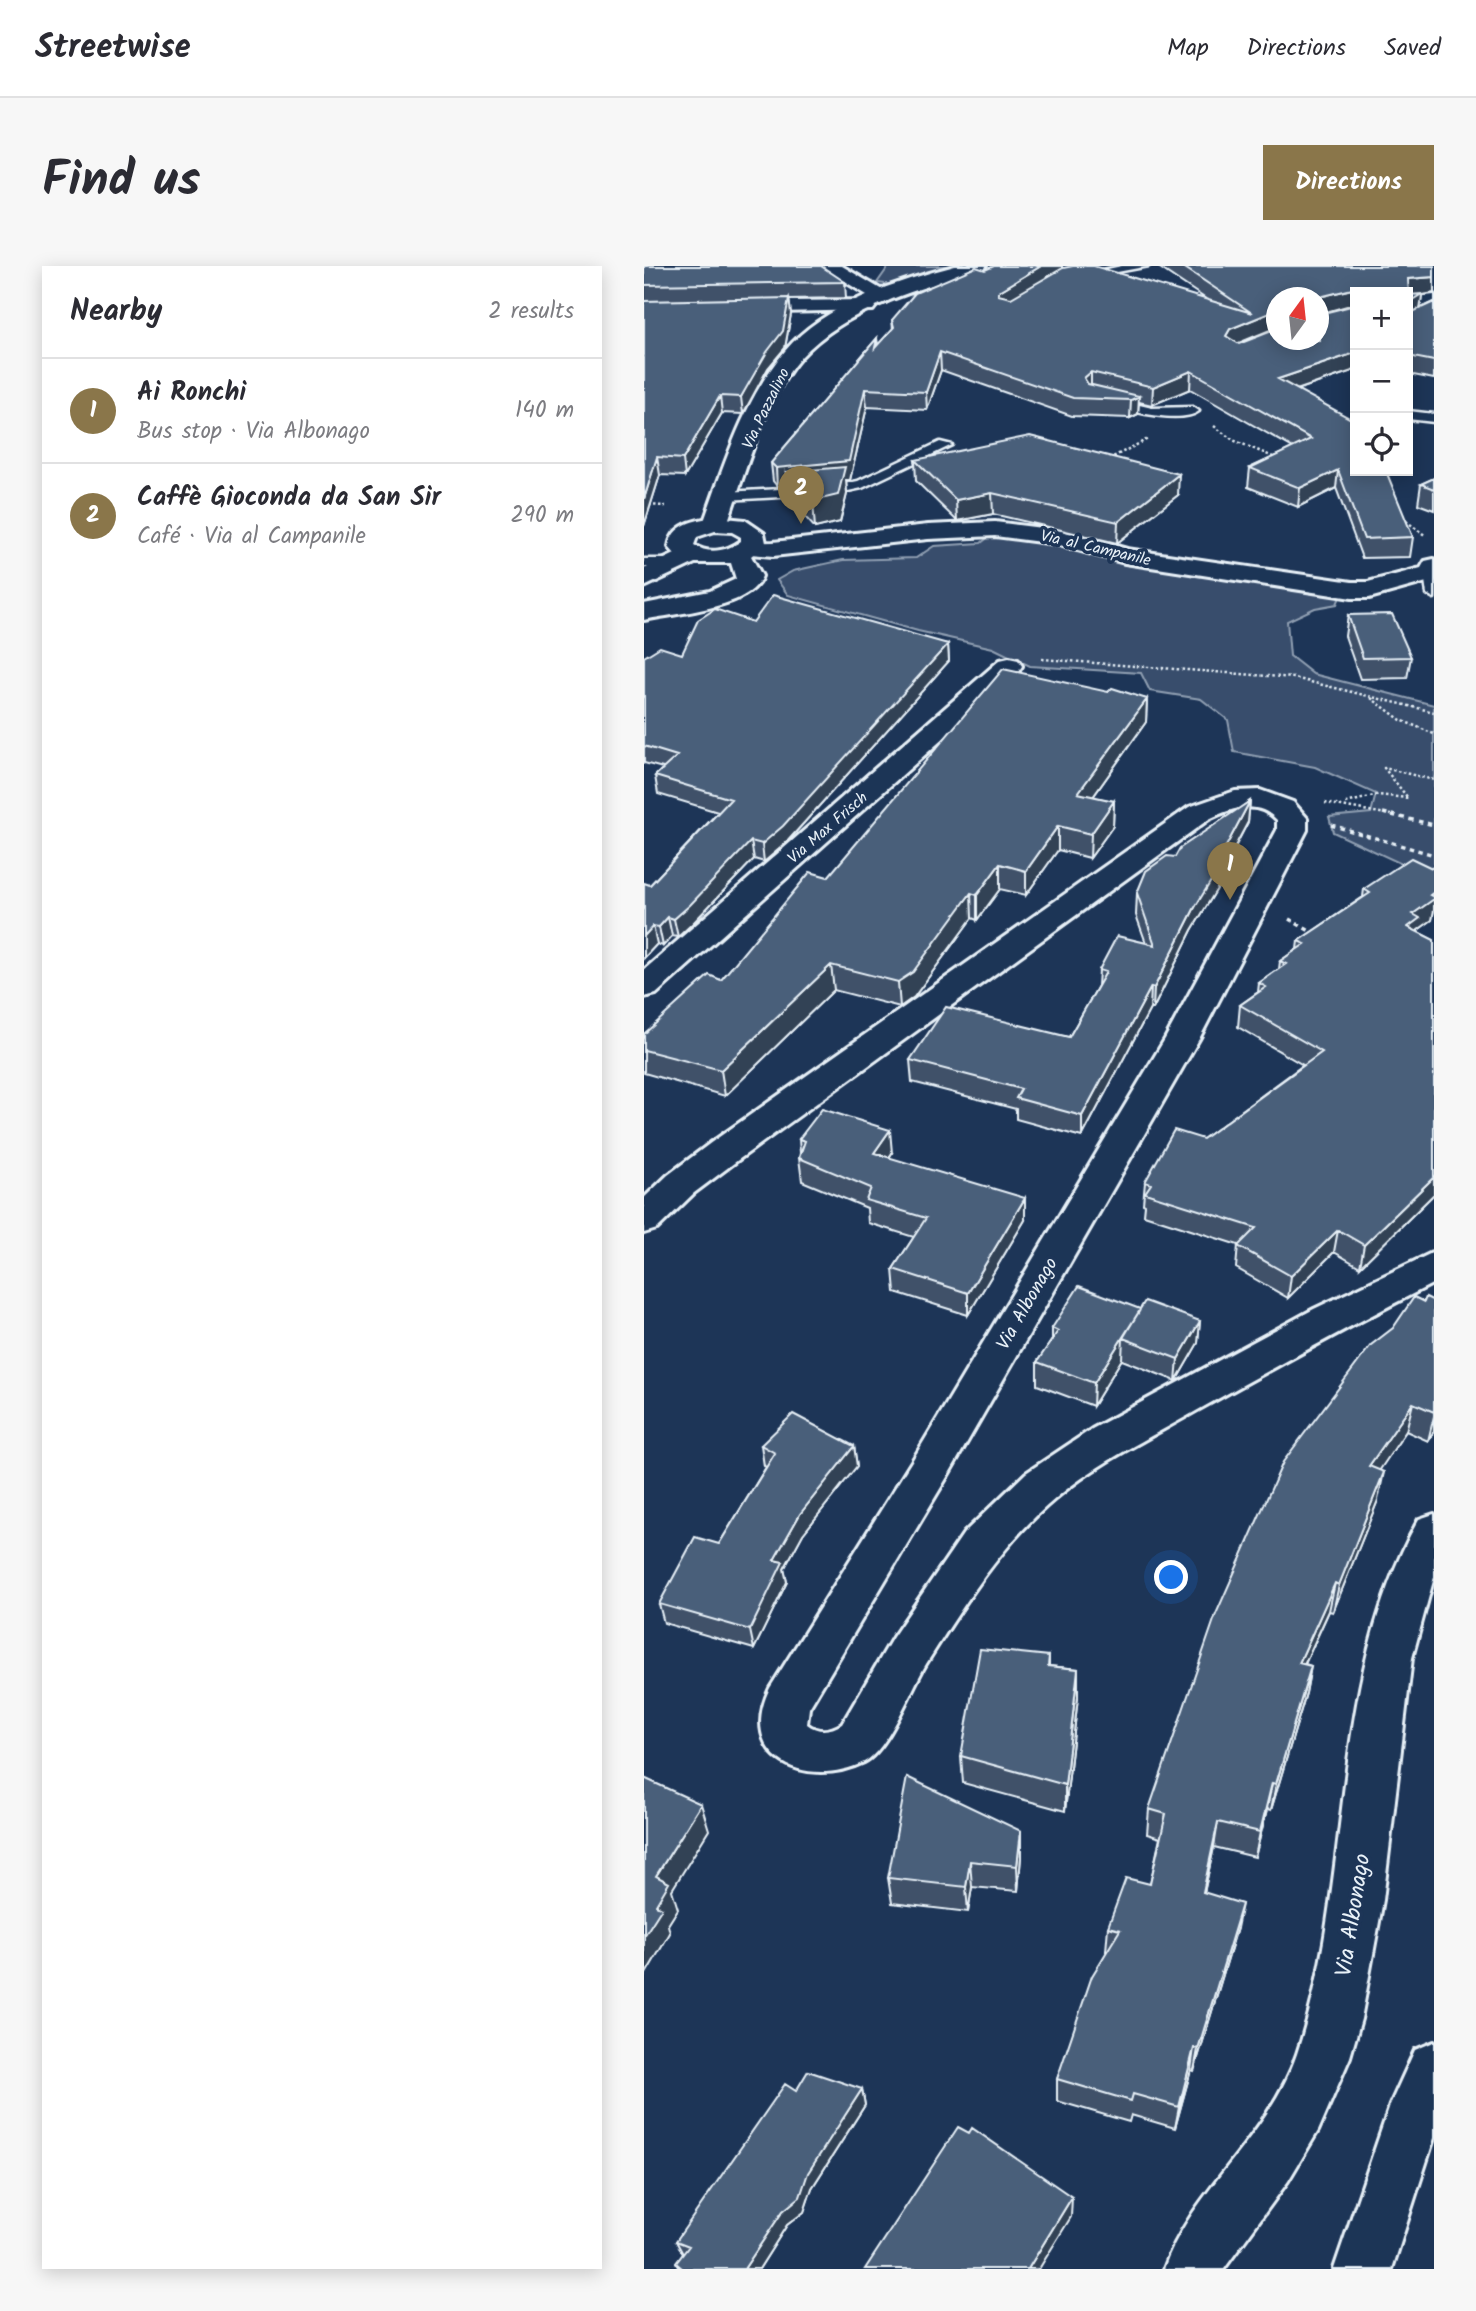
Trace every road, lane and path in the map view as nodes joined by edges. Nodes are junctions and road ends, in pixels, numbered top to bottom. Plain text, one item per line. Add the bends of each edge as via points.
1 (828, 266) edge
2 (977, 266) edge
3 (1143, 266) edge
4 (1071, 277) edge
5 (875, 302) junction
6 (1413, 305) edge
7 (644, 309) edge
8 (1431, 309) edge
9 (1092, 396) edge
10 (1193, 411) joint
11 (1413, 416) edge
12 (1434, 418) edge
13 (1151, 434) dead end
14 (945, 444) dead end
15 (1105, 461) edge
16 (1283, 461) edge
17 (724, 496) junction
18 (1398, 516) edge
19 (715, 524) junction
20 (743, 551) junction
21 (684, 559) junction
22 (644, 563) edge
23 (1432, 565) edge
24 (644, 579) edge
25 (644, 612) edge
26 (1009, 666) joint
27 (1367, 695) junction
28 (1434, 712) edge
29 (1434, 734) edge
30 (1434, 780) edge
31 (1343, 804) junction
32 (1281, 809) junction
33 (1434, 825) edge
34 (1434, 855) edge
35 (1255, 900) junction
36 (1323, 938) edge
37 (644, 987) edge
38 (644, 1220) edge
39 (1434, 1266) edge
40 (1434, 1532) edge
41 (1434, 2069) edge
42 (1193, 2269) edge
43 (1363, 2269) edge

1 - 5 street
2 - 5 street
3 - 4 lane
5 - 7 street
5 - 17 street, Via Pazzalino via 795,352
6 - 8 street
9 - 10 lane via 1152,412
10 - 16 path via 1233,440
11 - 12 lane
13 - 15 path via 1134,449
14 - 17 lane via 862,484 834,490
17 - 19 street, Via Pazzalino
18 - 23 path via 1418,527
19 - 20 street via 747,528 755,538
19 - 21 street via 695,528 682,537
20 - 21 street, Via al Campanile
20 - 23 street, Via al Campanile via 986,529 1040,534 1125,556 1332,589 1369,590
20 - 25 street via 749,579 743,587 719,597
21 - 22 lane
21 - 24 street
26 - 27 path via 1019,658 1262,674
26 - 37 street, Via Max Frisch
27 - 28 path
27 - 29 path via 1401,720
30 - 31 path via 1384,768 1408,798 1378,795
31 - 32 path
31 - 33 path
32 - 34 path
32 - 35 street, Via Albonago via 1292,830
32 - 38 street via 1236,798 1199,813 725,1151
35 - 36 path
35 - 39 street, Via Albonago via 1182,1039 792,1693 783,1712 789,1737 800,1747 834,1753 859,1739 909,1651 966,1566 1009,1513 1041,1485 1107,1441
40 - 42 street, Via Albonago via 1402,1598 1388,1648 1354,1914 1324,2055 1278,2150 1197,2257
41 - 43 street via 1417,2105

